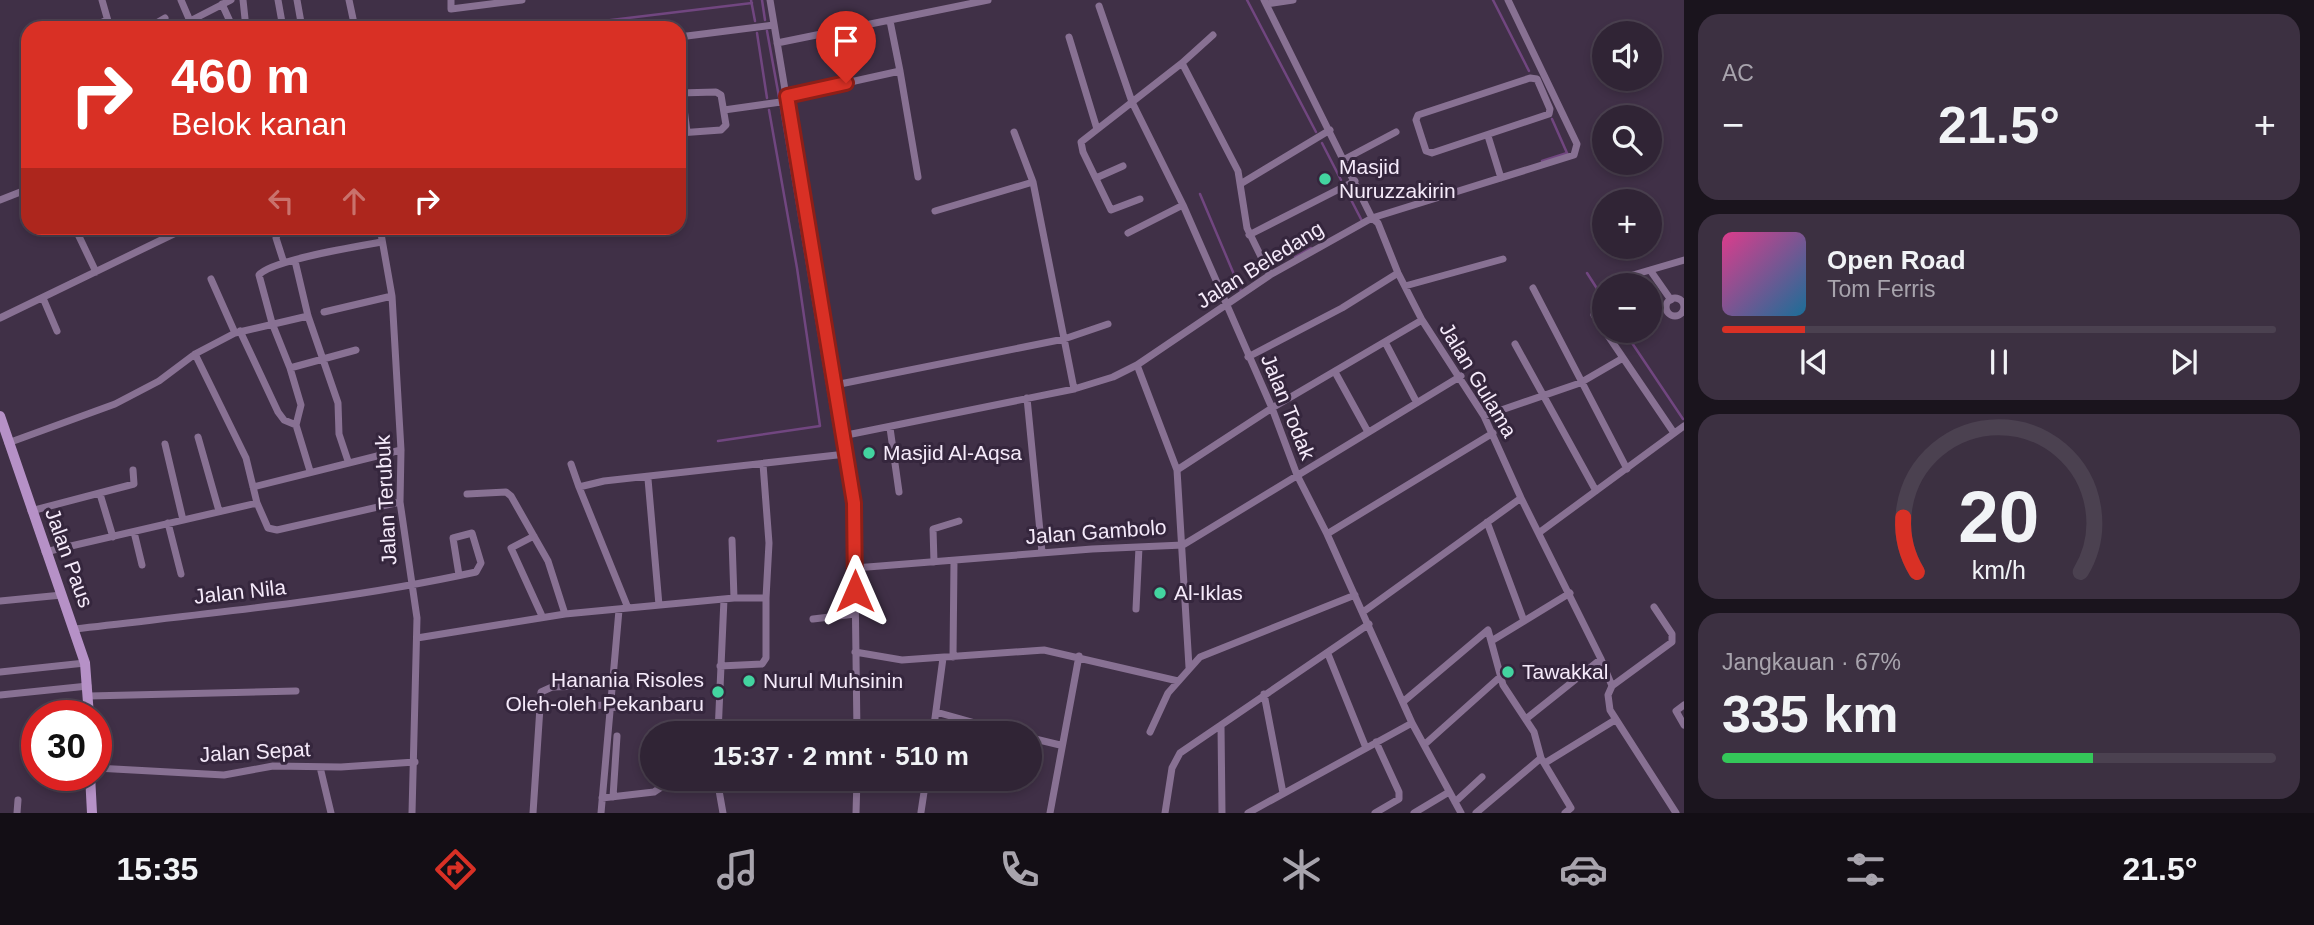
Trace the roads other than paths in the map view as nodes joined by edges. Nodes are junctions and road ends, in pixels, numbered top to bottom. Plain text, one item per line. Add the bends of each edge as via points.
1 (102, 0) edge
2 (181, 0) edge
3 (231, 0) edge
4 (243, 0) edge
5 (278, 0) edge
6 (297, 0) edge
7 (349, 0) edge
8 (451, 0) edge
9 (522, 0) edge
10 (770, 0) edge
11 (988, 0) edge
12 (1293, 0) edge
13 (1508, 0) edge
14 (1265, 2) edge
15 (222, 4) junction
16 (1099, 6) dead end
17 (165, 18) dead end
18 (107, 21) edge
19 (160, 21) edge
20 (190, 21) edge
21 (198, 21) edge
22 (230, 21) edge
23 (245, 21) edge
24 (282, 21) edge
25 (301, 21) edge
26 (354, 21) edge
27 (890, 21) junction
28 (774, 24) junction
29 (1213, 35) dead end
30 (686, 36) edge
31 (1069, 37) dead end
32 (777, 43) junction
33 (1182, 63) junction
34 (900, 71) junction
35 (686, 93) edge
36 (787, 99) junction
37 (1132, 102) junction
38 (724, 110) junction
39 (1097, 129) junction
40 (1330, 130) junction
41 (1014, 132) dead end
42 (1396, 132) dead end
43 (686, 133) edge
44 (1488, 136) junction
45 (1345, 159) junction
46 (1123, 166) dead end
47 (918, 177) dead end
48 (1096, 178) junction
49 (1501, 178) junction
50 (1355, 181) junction
51 (1033, 182) junction
52 (1242, 183) junction
53 (21, 192) edge
54 (1140, 199) dead end
55 (0, 200) edge
56 (1183, 205) junction
57 (935, 211) dead end
58 (1372, 218) junction
59 (1128, 233) dead end
60 (78, 235) edge
61 (172, 235) edge
62 (277, 235) edge
63 (381, 235) edge
64 (1249, 235) junction
65 (382, 242) junction
66 (1503, 260) dead end
67 (1684, 260) edge
68 (295, 261) junction
69 (284, 263) junction
70 (1650, 270) junction
71 (96, 272) junction
72 (1398, 273) junction
73 (1640, 273) edge
74 (1270, 275) junction
75 (211, 279) dead end
76 (1405, 286) junction
77 (1533, 288) dead end
78 (392, 296) junction
79 (44, 298) junction
80 (1671, 300) junction
81 (1684, 304) edge
82 (1225, 305) junction
83 (324, 312) dead end
84 (308, 316) junction
85 (1682, 316) edge
86 (0, 318) edge
87 (1422, 320) junction
88 (272, 323) junction
89 (1108, 324) dead end
90 (57, 331) dead end
91 (238, 332) junction
92 (1064, 339) junction
93 (1385, 342) junction
94 (1613, 343) edge
95 (1515, 344) dead end
96 (356, 350) dead end
97 (195, 354) junction
98 (1248, 356) junction
99 (324, 358) junction
100 (1623, 358) junction
101 (1137, 365) junction
102 (290, 368) junction
103 (1335, 372) junction
104 (1461, 376) junction
105 (1580, 383) junction
106 (835, 385) junction
107 (1074, 388) junction
108 (1544, 397) junction
109 (1027, 398) junction
110 (1417, 403) junction
111 (1272, 408) junction
112 (0, 416) edge
113 (1484, 416) junction
114 (296, 425) junction
115 (1684, 426) edge
116 (890, 428) junction
117 (1368, 432) junction
118 (1493, 433) junction
119 (1674, 433) junction
120 (842, 436) junction
121 (198, 437) dead end
122 (8, 443) junction
123 (165, 444) dead end
124 (401, 450) junction
125 (846, 454) junction
126 (348, 461) junction
127 (571, 464) dead end
128 (763, 464) junction
129 (1627, 469) junction
130 (133, 470) dead end
131 (1177, 470) junction
132 (310, 471) junction
133 (1297, 475) junction
134 (648, 479) junction
135 (253, 487) junction
136 (579, 487) junction
137 (1596, 491) junction
138 (899, 492) dead end
139 (100, 494) junction
140 (467, 494) dead end
141 (1521, 498) junction
142 (400, 502) junction
143 (257, 503) junction
144 (219, 510) junction
145 (31, 511) junction
146 (183, 520) junction
147 (960, 521) dead end
148 (1488, 522) junction
149 (169, 523) junction
150 (134, 532) junction
151 (1540, 532) junction
152 (1327, 534) junction
153 (534, 536) junction
154 (113, 537) junction
155 (732, 540) dead end
156 (1182, 545) junction
157 (1139, 547) junction
158 (46, 552) junction
159 (1042, 552) junction
160 (954, 561) junction
161 (934, 562) junction
162 (142, 565) dead end
163 (855, 568) junction
164 (181, 574) dead end
165 (459, 575) junction
166 (410, 586) junction
167 (1570, 593) junction
168 (62, 595) junction
169 (1355, 595) junction
170 (734, 598) junction
171 (766, 598) junction
172 (724, 599) junction
173 (0, 601) edge
174 (659, 605) junction
175 (1654, 607) dead end
176 (628, 608) junction
177 (619, 610) junction
178 (1136, 610) dead end
179 (1363, 612) junction
180 (565, 614) junction
181 (855, 614) junction
182 (542, 617) junction
183 (813, 619) dead end
184 (1524, 621) junction
185 (1368, 624) junction
186 (75, 629) junction
187 (417, 638) junction
188 (1493, 640) junction
189 (855, 652) junction
190 (1328, 654) junction
191 (1079, 656) junction
192 (953, 657) junction
193 (943, 658) junction
194 (1601, 659) junction
195 (85, 663) junction
196 (720, 666) junction
197 (1189, 667) junction
198 (0, 672) edge
199 (1501, 676) junction
200 (1178, 681) junction
201 (613, 685) junction
202 (1612, 686) junction
203 (89, 691) junction
204 (296, 691) dead end
205 (1264, 694) junction
206 (0, 695) edge
207 (89, 700) edge
208 (660, 701) dead end
209 (1404, 701) junction
210 (1684, 705) edge
211 (610, 706) junction
212 (578, 708) dead end
213 (936, 712) junction
214 (1526, 719) junction
215 (1615, 720) junction
216 (718, 721) edge
217 (857, 721) edge
218 (935, 721) edge
219 (968, 721) edge
220 (1412, 723) junction
221 (1222, 725) junction
222 (1684, 725) edge
223 (1150, 732) dead end
224 (618, 736) dead end
225 (1042, 741) edge
226 (1376, 742) junction
227 (1060, 745) junction
228 (1424, 745) junction
229 (1366, 748) junction
230 (606, 761) junction
231 (1543, 761) junction
232 (415, 762) junction
233 (615, 762) junction
234 (320, 767) junction
235 (112, 769) edge
236 (1482, 777) dead end
237 (91, 791) edge
238 (658, 791) edge
239 (719, 791) edge
240 (857, 791) edge
241 (925, 791) edge
242 (1449, 792) junction
243 (1283, 793) junction
244 (613, 797) junction
245 (602, 799) junction
246 (18, 800) dead end
247 (1455, 802) junction
248 (17, 813) edge
249 (92, 813) edge
250 (331, 813) edge
251 (412, 813) edge
252 (533, 813) edge
253 (601, 813) edge
254 (723, 813) edge
255 (856, 813) edge
256 (922, 813) edge
257 (1050, 813) edge
258 (1165, 813) edge
259 (1222, 813) edge
260 (1248, 813) edge
261 (1375, 813) edge
262 (1414, 813) edge
263 (1461, 813) edge
264 (1476, 813) edge
265 (1565, 813) edge
266 (1676, 813) edge

1 - 18 street
2 - 20 street
3 - 15 street
4 - 23 street
5 - 24 street
6 - 25 street
7 - 26 street
8 - 9 street via 451,9
10 - 28 street
11 - 27 street
12 - 14 street
13 - 49 street, Jalan Beledang via 1578,147 1570,157
14 - 40 street, Jalan Gulama
15 - 21 street
15 - 22 street
16 - 37 street, Jalan Todak
17 - 19 street
27 - 32 street
27 - 34 street
28 - 30 street
28 - 32 street
29 - 33 street
31 - 39 street
32 - 36 street
33 - 37 street
33 - 52 street via 1225,141
34 - 36 street
34 - 47 street
35 - 38 street via 718,93
36 - 38 street
36 - 106 street
37 - 39 street
37 - 56 street, Jalan Todak
38 - 43 street via 723,129
39 - 48 street via 1081,145
40 - 45 street, Jalan Gulama
40 - 52 street
41 - 51 street
42 - 45 street
44 - 44 street via 1550,113 1536,78 1416,116 1430,153
44 - 49 street
45 - 50 street, Jalan Gulama
46 - 48 street
48 - 54 street via 1112,211
49 - 58 street, Jalan Beledang
50 - 58 street, Jalan Gulama
50 - 64 street
51 - 57 street
51 - 92 street
52 - 64 street
53 - 55 street
56 - 59 street
56 - 82 street, Jalan Todak
58 - 72 street, Jalan Gulama
58 - 74 street, Jalan Beledang
60 - 71 street
61 - 71 street
62 - 69 street
63 - 65 street, Jalan Terubuk
64 - 74 street
65 - 68 street
65 - 78 street, Jalan Terubuk
66 - 76 street
67 - 70 street
68 - 69 street
68 - 84 street
69 - 88 street via 259,275
70 - 73 street
70 - 80 street
71 - 79 street
72 - 76 street, Jalan Gulama
72 - 98 street
74 - 82 street, Jalan Beledang
75 - 91 street
76 - 87 street, Jalan Gulama
77 - 105 street
78 - 83 street
78 - 124 street, Jalan Terubuk
79 - 86 street
79 - 90 street
80 - 81 street
80 - 85 street via 1668,312
81 - 85 street
82 - 98 street, Jalan Todak
82 - 101 street, Jalan Beledang
84 - 88 street
84 - 99 street
87 - 93 street
87 - 104 street, Jalan Gulama
88 - 91 street
88 - 102 street
89 - 92 street
91 - 97 street
91 - 114 street via 278,412
92 - 106 street
92 - 107 street
93 - 103 street
93 - 110 street
94 - 100 street
95 - 108 street
96 - 99 street
97 - 122 street via 159,382 115,404
97 - 135 street via 246,458
98 - 111 street, Jalan Todak
99 - 102 street
99 - 126 street via 340,410 339,435
100 - 105 street
100 - 119 street
101 - 107 street, Jalan Beledang
101 - 131 street
102 - 114 street via 301,405
103 - 111 street
103 - 117 street
104 - 110 street, Jalan Gambolo
104 - 113 street, Jalan Gulama
105 - 108 street
105 - 129 street
106 - 120 street
107 - 109 street, Jalan Beledang
108 - 113 street
108 - 137 street
109 - 116 street, Jalan Beledang
109 - 159 street
110 - 117 street, Jalan Gambolo
111 - 131 street
111 - 133 street, Jalan Todak
112 - 122 main road, Jalan Paus
113 - 118 street, Jalan Gulama
114 - 132 street
115 - 119 street
116 - 120 street, Jalan Beledang
116 - 138 street
117 - 133 street, Jalan Gambolo
118 - 141 street, Jalan Gulama
118 - 152 street
119 - 129 street
120 - 125 street
121 - 144 street
122 - 145 main road, Jalan Paus
123 - 146 street
124 - 126 street
124 - 142 street, Jalan Terubuk
125 - 128 street
125 - 163 street via 855,516
126 - 132 street
127 - 136 street
128 - 134 street
128 - 171 street via 769,543
129 - 137 street
130 - 139 street via 134,484
131 - 156 street
132 - 135 street
133 - 152 street, Jalan Todak
133 - 156 street, Jalan Gambolo
134 - 136 street
134 - 174 street
135 - 143 street
136 - 176 street
137 - 151 street
139 - 145 street
139 - 154 street
140 - 153 street via 506,492
141 - 148 street
141 - 151 street, Jalan Gulama
142 - 143 street via 272,530 264,523
142 - 166 street, Jalan Terubuk
143 - 144 street
144 - 146 street
145 - 158 main road, Jalan Paus
146 - 149 street
147 - 161 street via 933,530
148 - 179 street
148 - 184 street
149 - 150 street
149 - 164 street
150 - 154 street
150 - 162 street
151 - 167 street, Jalan Gulama
152 - 169 street, Jalan Todak
153 - 180 street via 554,576
153 - 182 street via 510,548
154 - 158 street
155 - 170 street
156 - 157 street, Jalan Gambolo
156 - 197 street
157 - 159 street, Jalan Gambolo
157 - 178 street
158 - 168 main road, Jalan Paus
159 - 160 street, Jalan Gambolo
160 - 161 street, Jalan Gambolo
160 - 192 street
161 - 163 street, Jalan Gambolo
163 - 181 street
165 - 165 street via 453,538 472,533 481,568
165 - 166 street, Jalan Nila
166 - 186 street, Jalan Nila
166 - 187 street, Jalan Terubuk
167 - 184 street
167 - 194 street, Jalan Gulama
168 - 173 street
168 - 186 main road, Jalan Paus
169 - 179 street, Jalan Todak
169 - 197 street via 1206,654
170 - 171 street
170 - 172 street
171 - 196 street via 766,658 762,664
172 - 174 street
172 - 196 street
174 - 176 street
175 - 202 street via 1672,634 1672,642
176 - 177 street
177 - 180 street
177 - 201 street
179 - 185 street, Jalan Todak
180 - 182 street
181 - 183 street
181 - 189 street
182 - 187 street
184 - 188 street
185 - 190 street
185 - 209 street, Jalan Todak
186 - 195 main road, Jalan Paus
187 - 232 street, Jalan Terubuk
188 - 199 street
188 - 209 street via 1485,631
189 - 193 street via 902,660
189 - 217 street
190 - 205 street
190 - 229 street
191 - 192 street via 1044,650
191 - 200 street
191 - 227 street
192 - 193 street
193 - 213 street
194 - 202 street, Jalan Gulama
194 - 214 street
195 - 198 street
195 - 203 main road, Jalan Paus
196 - 216 street
197 - 200 street
199 - 214 street
199 - 228 street
200 - 223 street
201 - 211 street
201 - 252 street via 552,687 541,692
202 - 215 street, Jalan Gulama via 1608,701
203 - 204 street
203 - 206 street
203 - 207 main road, Jalan Paus
205 - 221 street
205 - 243 street
208 - 211 street
209 - 220 street, Jalan Todak
210 - 222 street via 1676,711
211 - 212 street
211 - 230 street
213 - 218 street
213 - 219 street
214 - 231 street
215 - 231 street
215 - 266 street, Jalan Gulama
220 - 226 street
220 - 228 street, Jalan Todak
221 - 258 street via 1175,760
221 - 259 street
224 - 233 street
225 - 227 street
226 - 229 street
226 - 261 street via 1399,799
227 - 257 street
228 - 242 street, Jalan Todak
229 - 243 street
230 - 233 street
230 - 245 street
231 - 264 street
231 - 265 street via 1571,808
232 - 234 street, Jalan Sepat
232 - 251 street, Jalan Terubuk
233 - 244 street
234 - 235 street, Jalan Sepat via 273,766 224,775
234 - 250 street
236 - 247 street
237 - 249 main road
238 - 244 street
239 - 254 street
240 - 255 street
241 - 256 street
242 - 247 street, Jalan Todak
242 - 262 street
243 - 260 street
244 - 245 street
245 - 253 street
246 - 248 street
247 - 263 street, Jalan Todak

